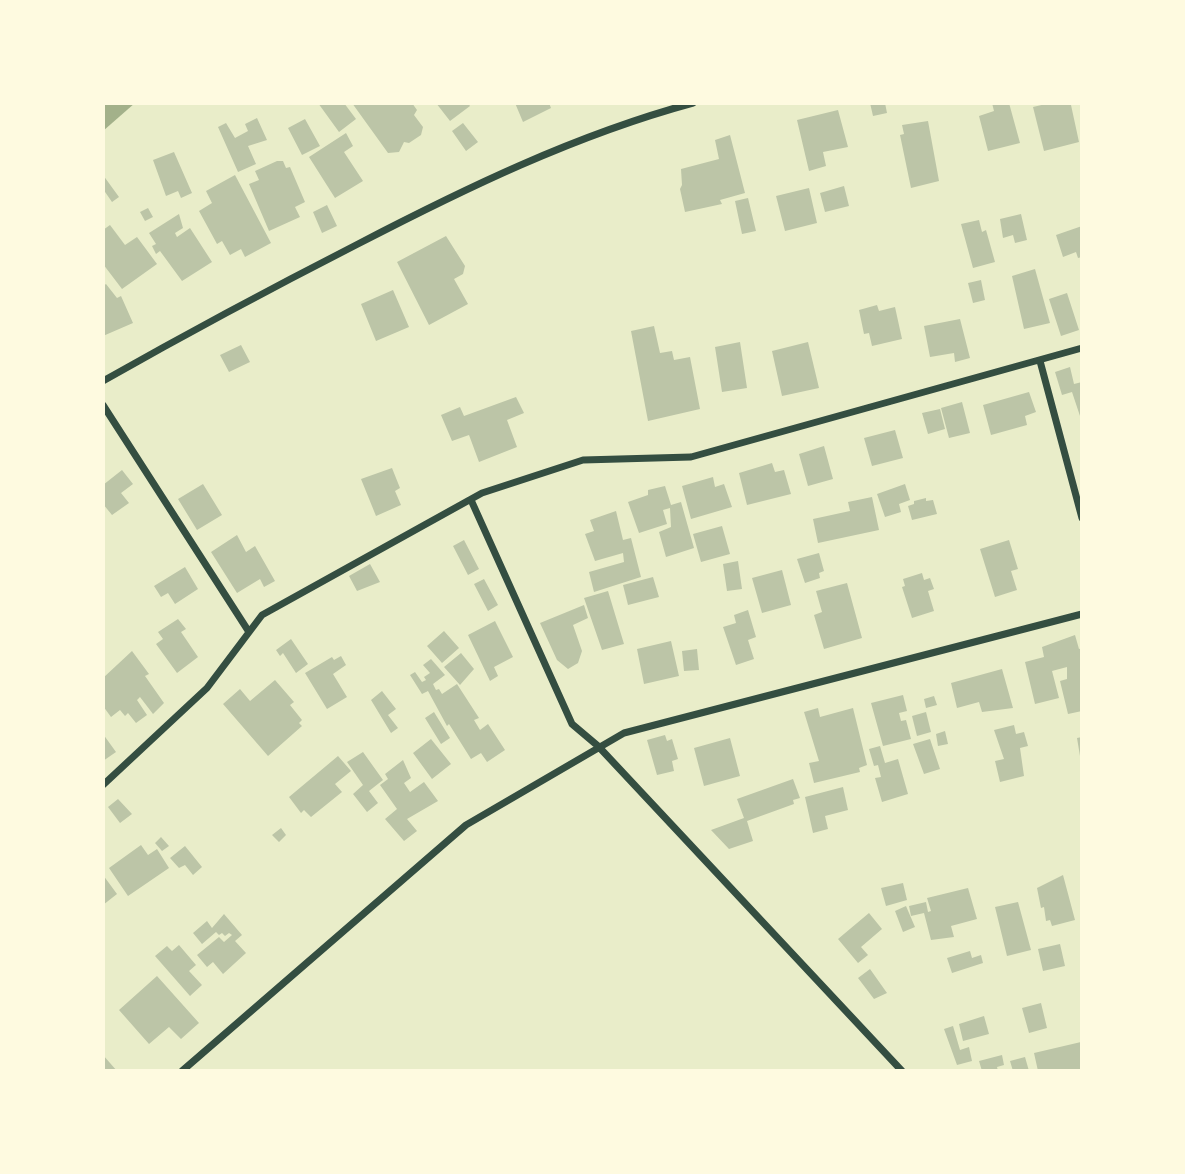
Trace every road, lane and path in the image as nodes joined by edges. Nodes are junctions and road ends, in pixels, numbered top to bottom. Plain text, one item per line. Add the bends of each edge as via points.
1 (693, 103) edge
2 (1082, 348) edge
3 (1040, 361) junction
4 (103, 381) edge
5 (103, 405) edge
6 (471, 499) junction
7 (1082, 518) edge
8 (1082, 614) edge
9 (248, 632) junction
10 (598, 746) junction
11 (103, 785) edge
12 (182, 1071) edge
13 (902, 1071) edge

1 - 4 street via 638,118 454,194
2 - 3 street
3 - 6 street via 691,457 583,460
3 - 7 street
5 - 9 street
6 - 9 street via 262,614
6 - 10 street via 572,724
8 - 10 street via 624,733
9 - 11 street via 207,688
10 - 12 street via 466,825
10 - 13 street

